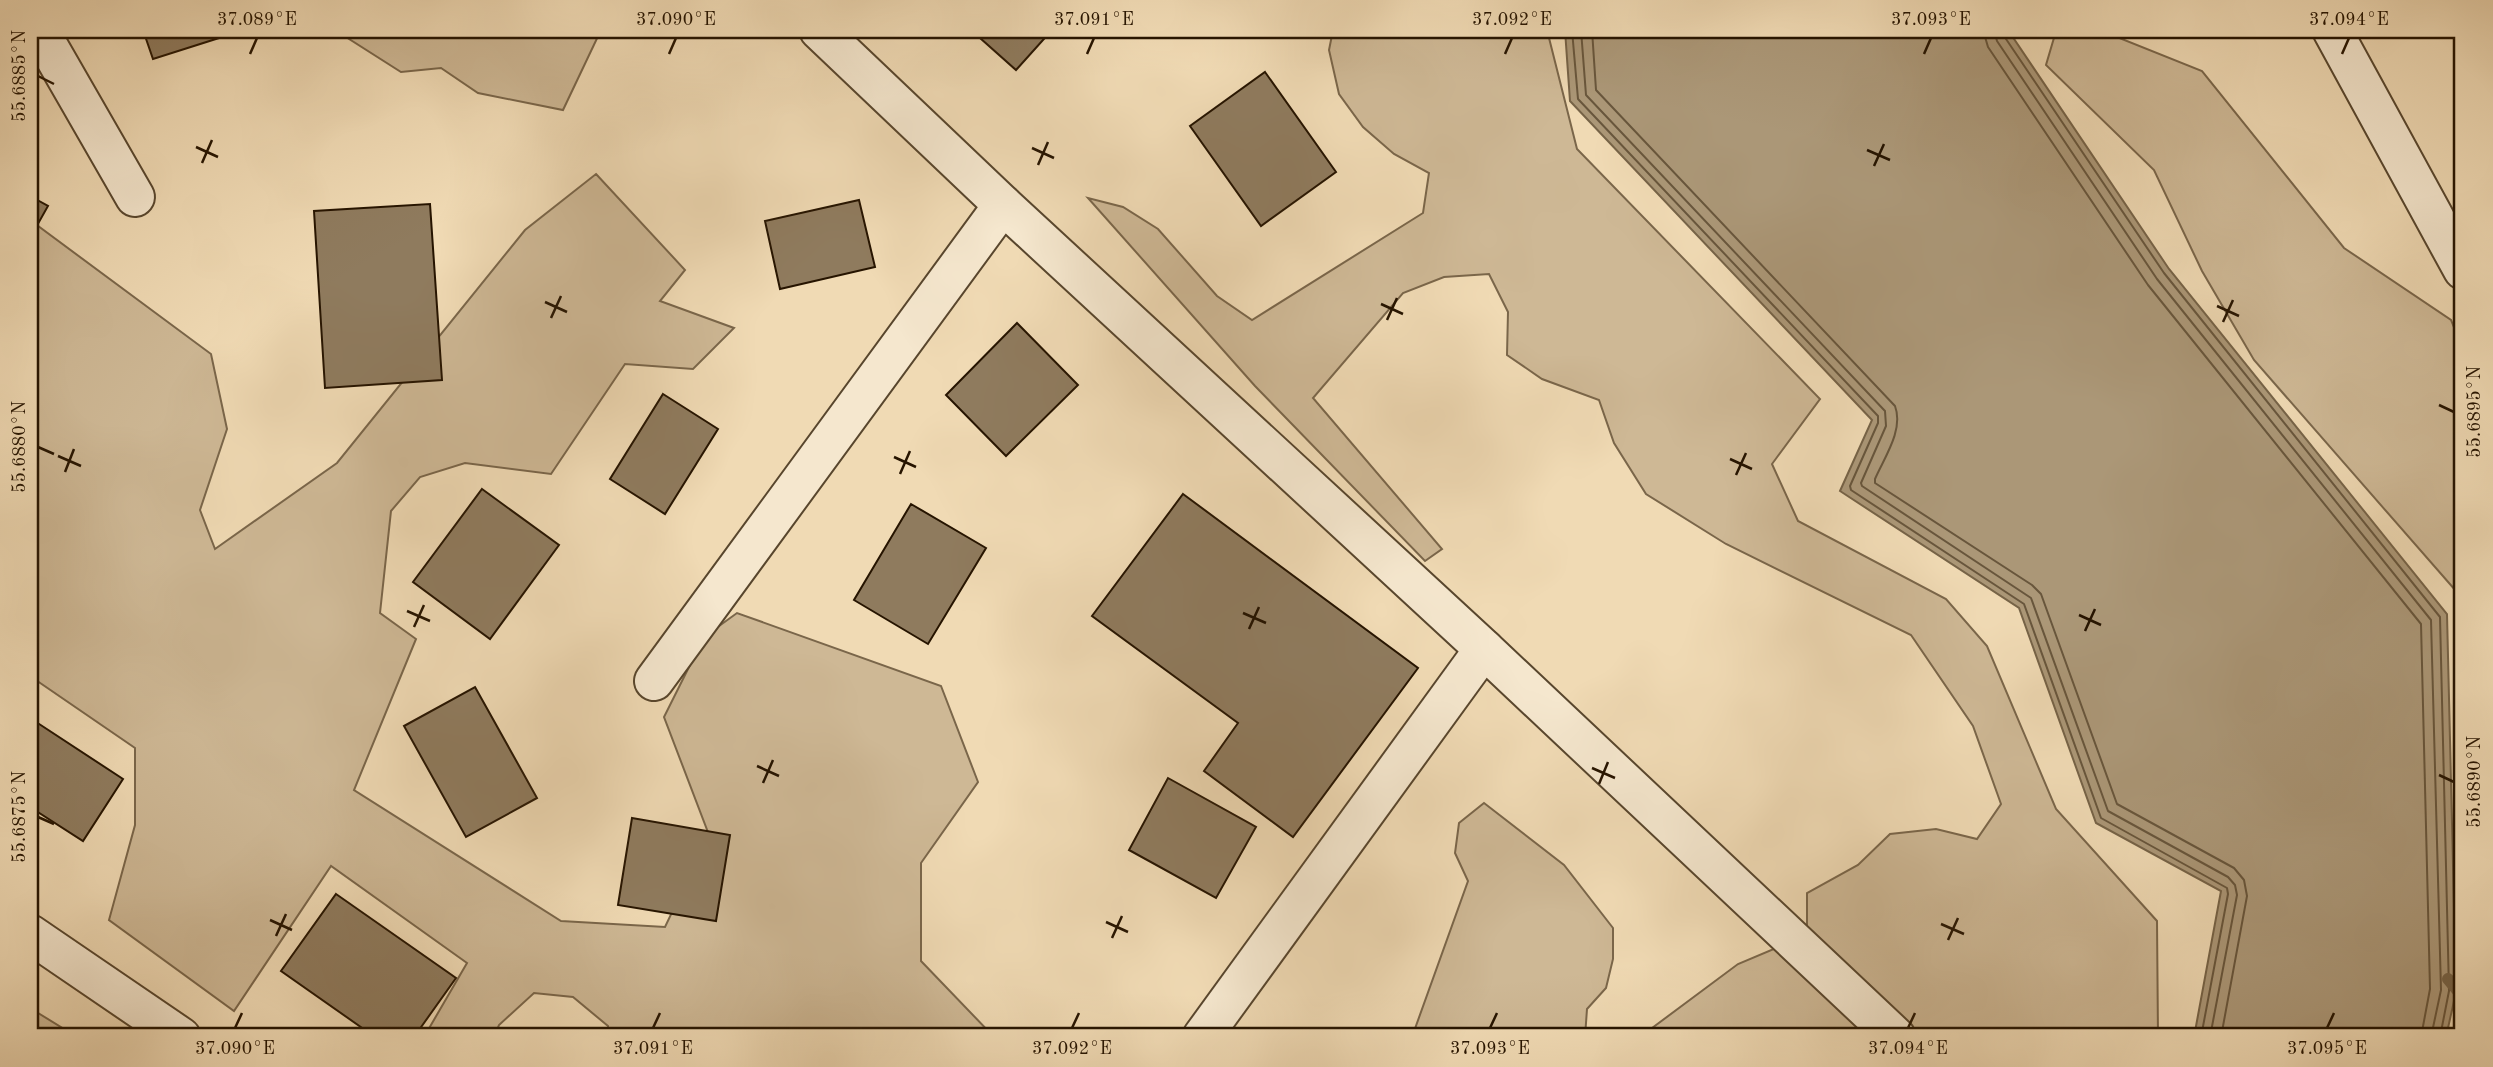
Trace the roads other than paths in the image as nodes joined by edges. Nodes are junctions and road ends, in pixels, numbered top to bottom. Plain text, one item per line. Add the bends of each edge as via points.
1 (39, 30) edge
2 (819, 30) edge
3 (2332, 30) edge
4 (135, 197) dead end
5 (1003, 205) junction
6 (2463, 270) edge
7 (1484, 649) junction
8 (654, 681) dead end
9 (30, 934) edge
10 (181, 1037) edge
11 (1202, 1037) edge
12 (1896, 1037) edge

1 - 4 street
2 - 5 street
3 - 6 street
5 - 7 street
5 - 8 street
7 - 11 street
7 - 12 street
9 - 10 street

